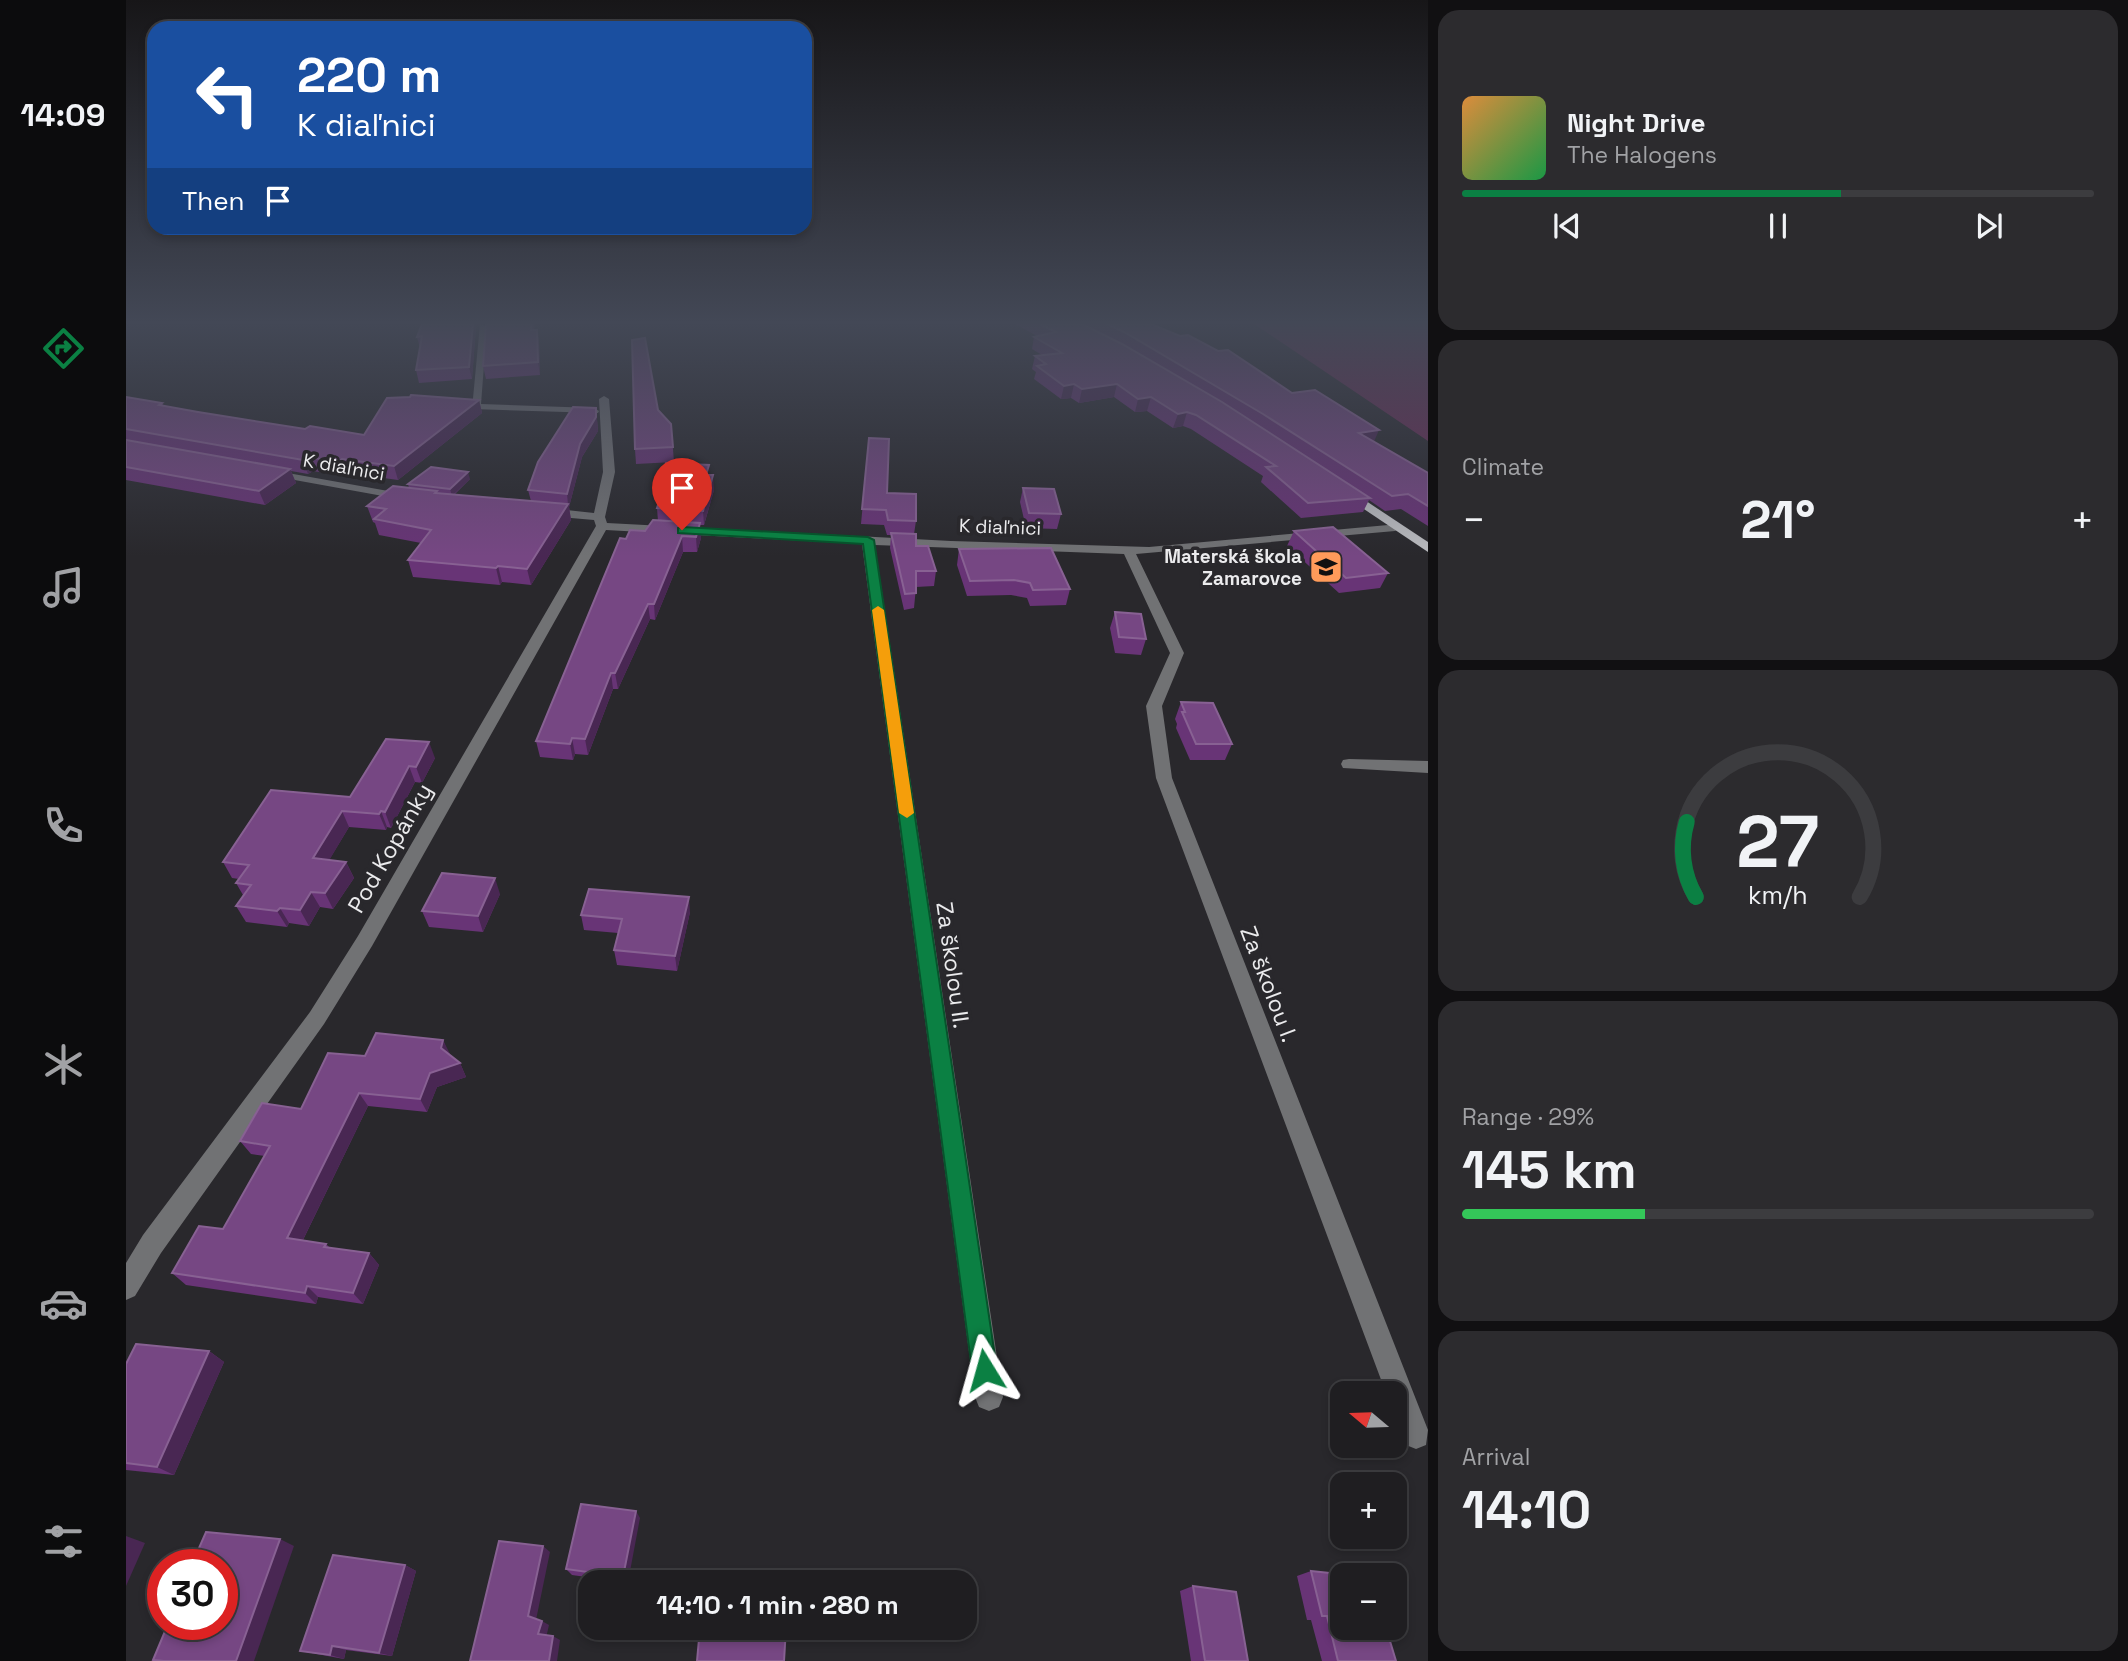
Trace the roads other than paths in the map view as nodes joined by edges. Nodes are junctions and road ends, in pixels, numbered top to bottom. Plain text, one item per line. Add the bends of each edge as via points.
1 (476, 402) edge
2 (261, 471) edge
3 (1335, 485) edge
4 (423, 499) edge
5 (531, 510) edge
6 (601, 521) junction
7 (1395, 527) junction
8 (868, 540) junction
9 (1428, 548) edge
10 (1128, 550) junction
11 (1349, 764) dead end
12 (1428, 767) edge
13 (126, 1287) edge
14 (989, 1397) dead end
15 (1416, 1435) dead end

1 - 6 street, Pod Kopánky via 476,407 604,405 609,472
2 - 4 street, K diaľnici
3 - 7 main road
5 - 6 street, K diaľnici
6 - 8 street, K diaľnici
6 - 13 street, Pod Kopánky via 365,941 324,1007 152,1244
7 - 9 main road
7 - 10 street, K diaľnici
8 - 10 street, K diaľnici
8 - 14 street, Za školou II.
10 - 15 street, Za školou I. via 1177,653 1154,706 1164,778
11 - 12 street

